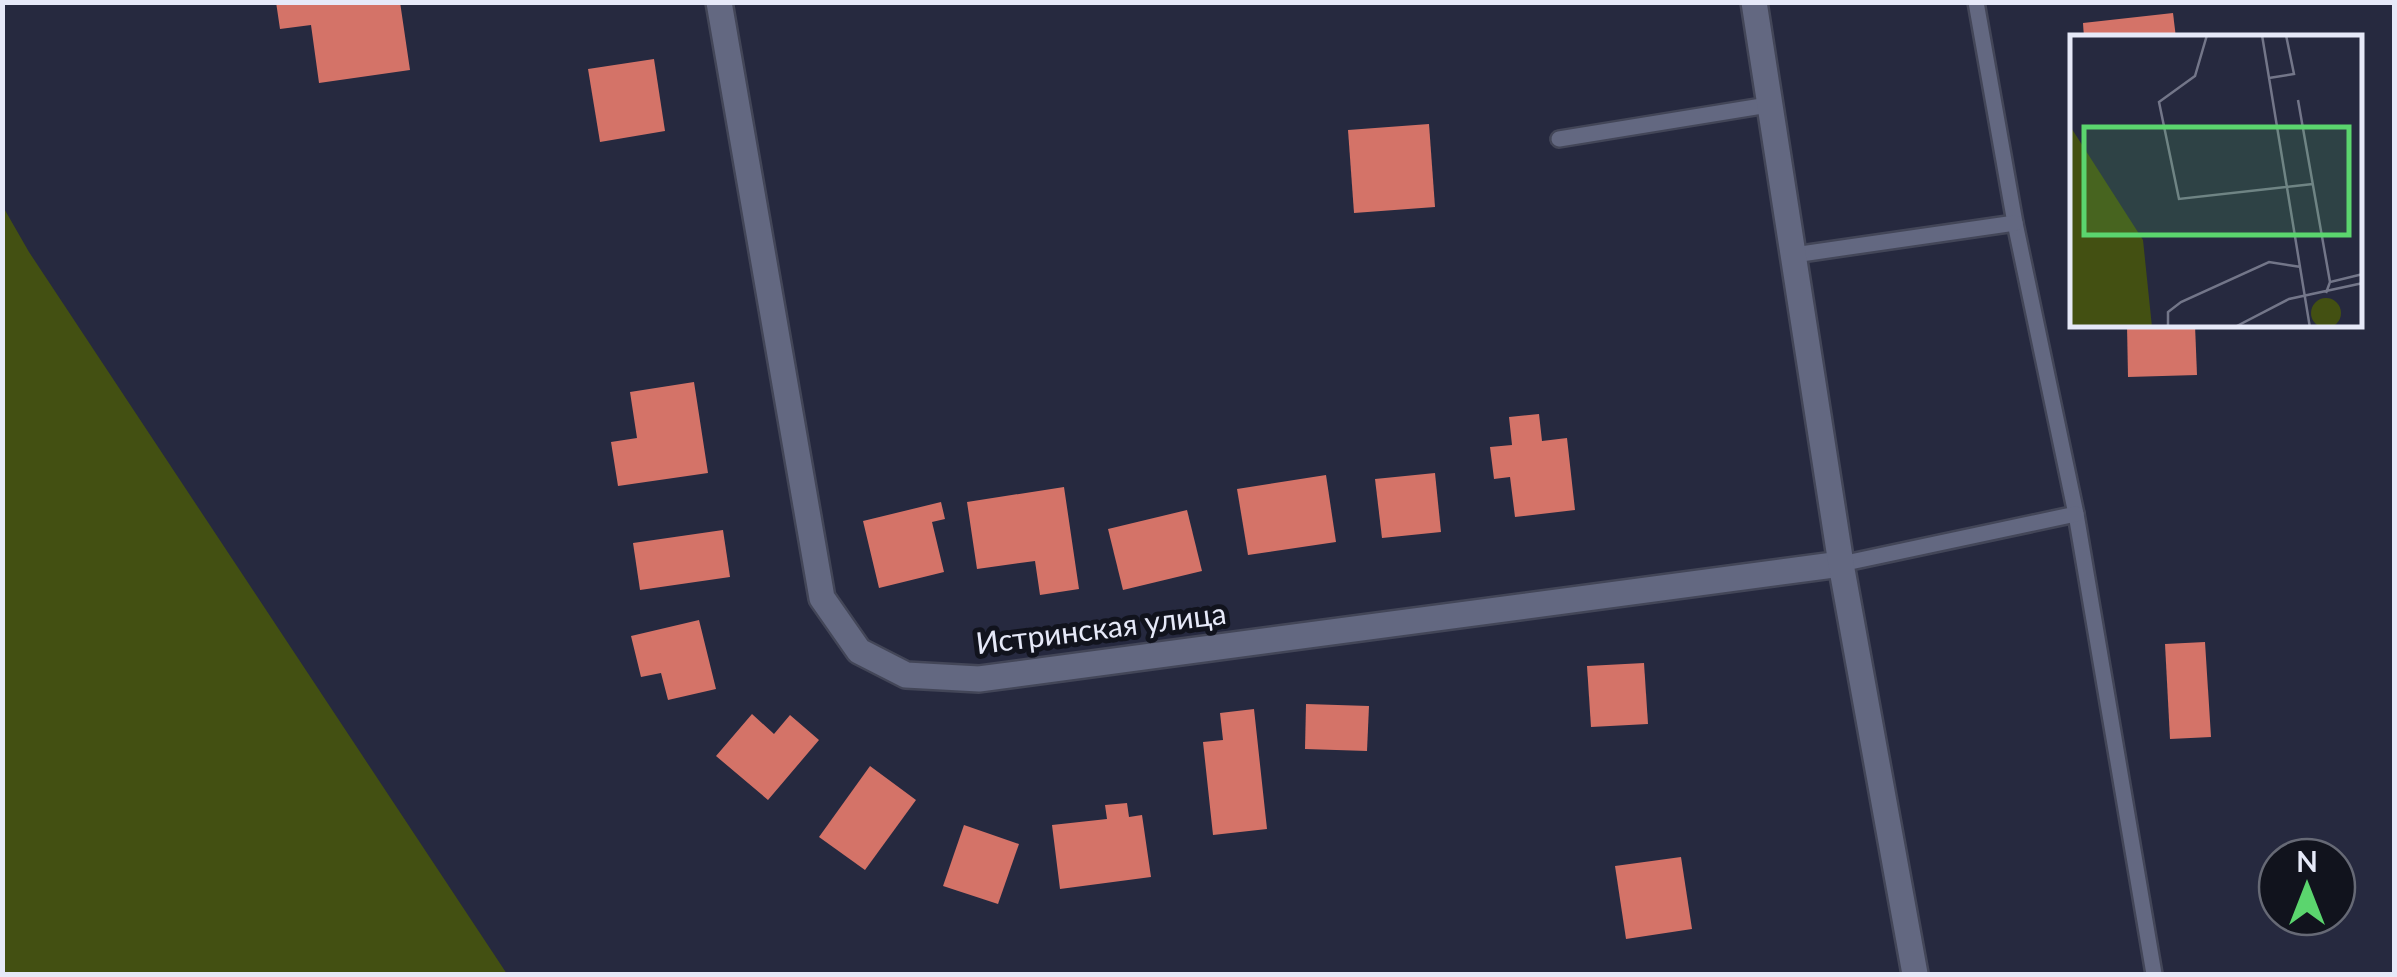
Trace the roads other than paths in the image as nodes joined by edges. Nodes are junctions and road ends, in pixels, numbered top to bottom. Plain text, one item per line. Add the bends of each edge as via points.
1 (719, 2) edge
2 (1754, 2) edge
3 (1976, 2) edge
4 (1768, 105) junction
5 (1558, 139) dead end
6 (2015, 223) junction
7 (1794, 255) junction
8 (2076, 514) junction
9 (1841, 564) junction
10 (1914, 974) edge
11 (2154, 974) edge

1 - 9 street, Истринская улица via 822,598 860,651 906,675 979,679
2 - 4 street
3 - 6 lane
4 - 5 lane
4 - 7 street
6 - 7 lane
6 - 8 lane
7 - 9 street
8 - 9 lane
8 - 11 lane
9 - 10 street

